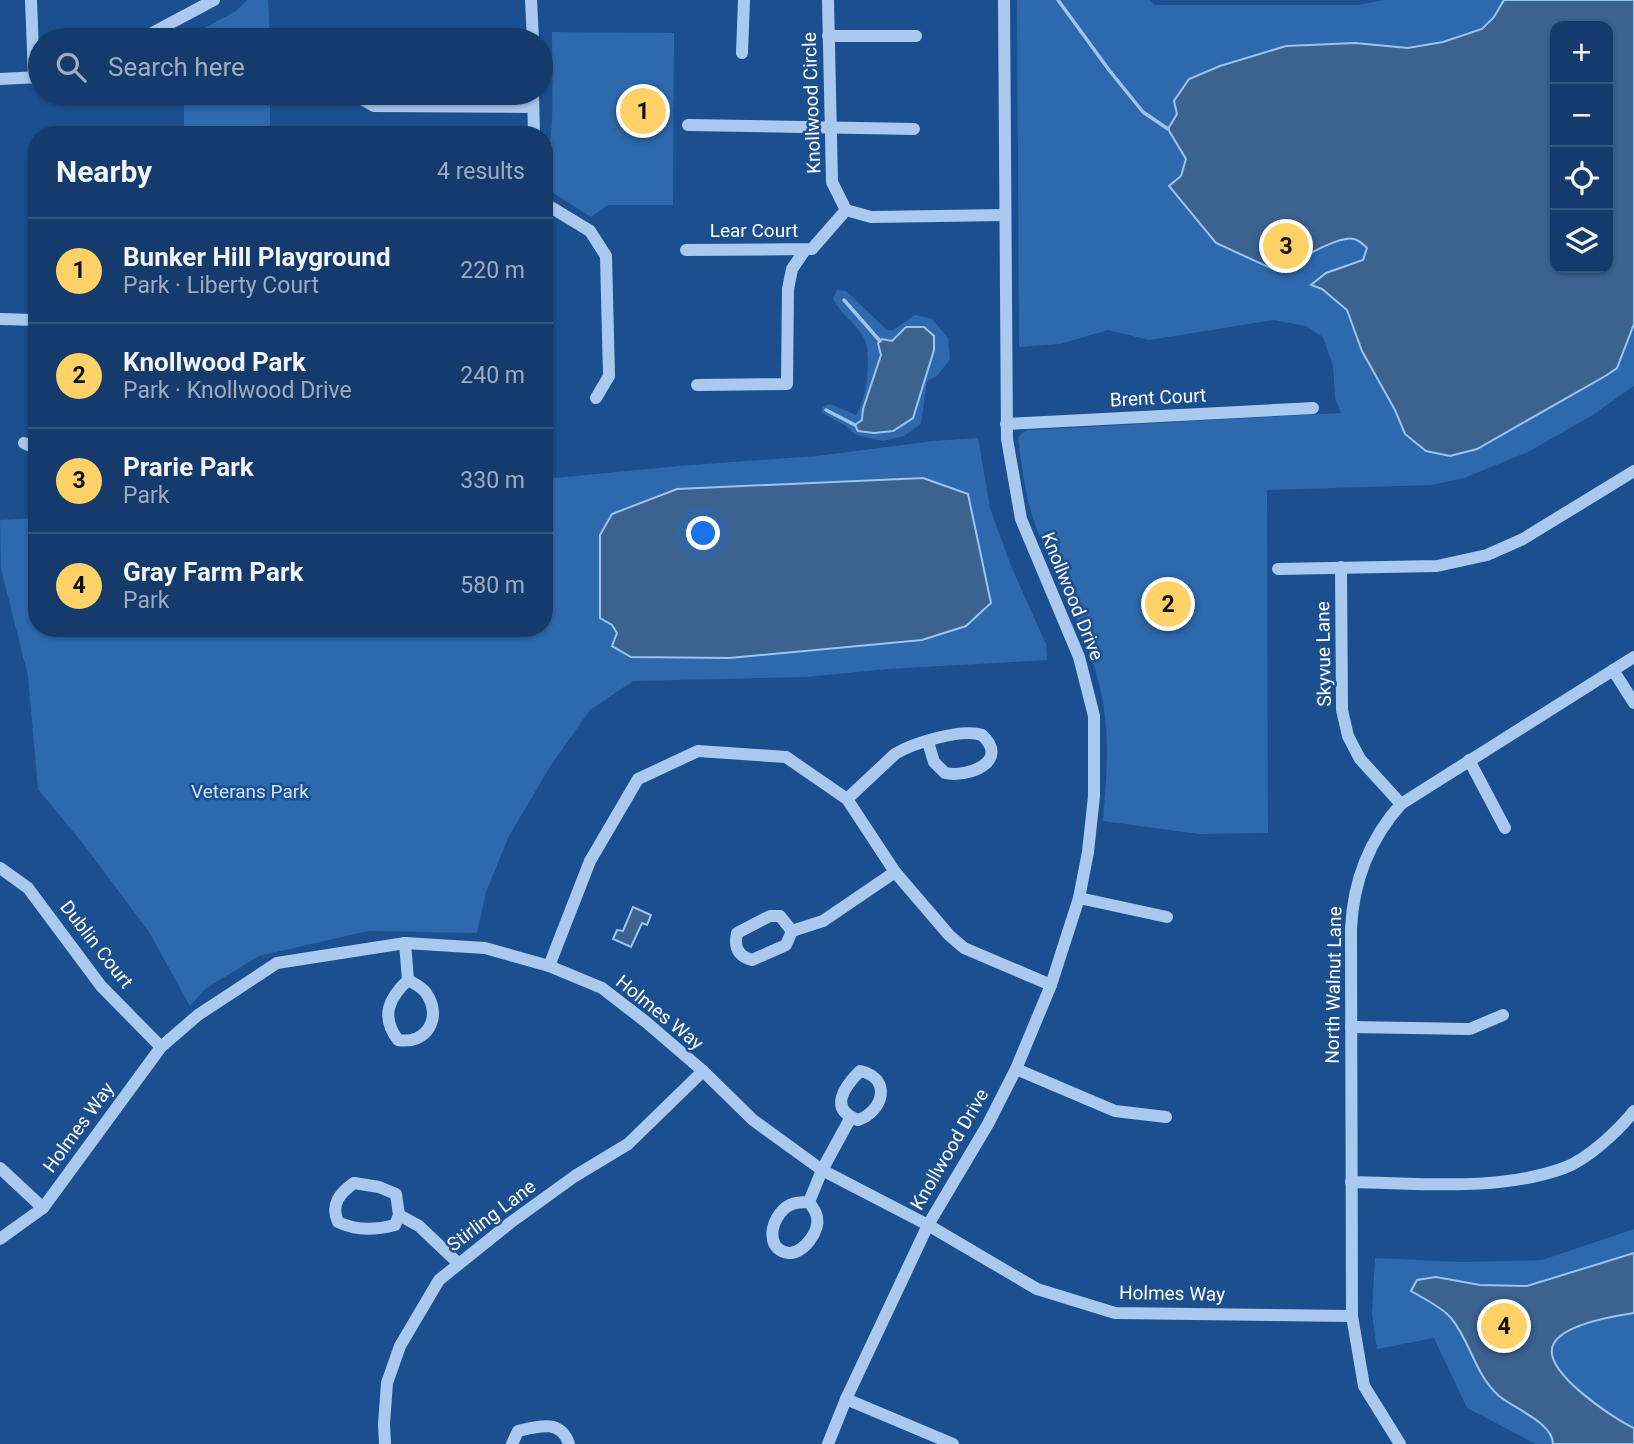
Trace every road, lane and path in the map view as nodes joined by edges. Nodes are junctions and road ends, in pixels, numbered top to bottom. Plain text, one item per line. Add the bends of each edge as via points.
1 (31, 0) edge
2 (214, 0) edge
3 (531, 0) edge
4 (744, 0) edge
5 (828, 0) edge
6 (1004, 0) edge
7 (190, 6) edge
8 (33, 28) edge
9 (157, 28) edge
10 (532, 28) edge
11 (828, 36) junction
12 (916, 36) dead end
13 (742, 53) dead end
14 (28, 78) edge
15 (0, 79) edge
16 (372, 105) edge
17 (533, 107) joint
18 (688, 125) dead end
19 (534, 126) edge
20 (830, 129) junction
21 (914, 129) dead end
22 (553, 208) edge
23 (846, 210) junction
24 (1005, 215) junction
25 (686, 250) dead end
26 (805, 250) junction
27 (0, 319) edge
28 (28, 320) edge
29 (697, 385) dead end
30 (596, 398) dead end
31 (1313, 408) dead end
32 (1006, 425) junction
33 (24, 443) dead end
34 (28, 445) edge
35 (1634, 471) edge
36 (1341, 567) junction
37 (1278, 569) dead end
38 (1634, 656) edge
39 (1613, 670) junction
40 (1634, 703) edge
41 (928, 742) junction
42 (1469, 760) junction
43 (847, 799) junction
44 (1401, 804) junction
45 (1505, 828) dead end
46 (0, 868) edge
47 (895, 872) junction
48 (1079, 898) junction
49 (1167, 918) dead end
50 (792, 932) junction
51 (405, 943) junction
52 (548, 966) junction
53 (408, 980) junction
54 (1051, 985) junction
55 (1503, 1015) dead end
56 (1351, 1027) junction
57 (161, 1047) junction
58 (1016, 1069) junction
59 (703, 1071) junction
60 (1634, 1111) edge
61 (851, 1117) dead end
62 (1166, 1117) dead end
63 (0, 1168) edge
64 (822, 1170) junction
65 (1351, 1182) junction
66 (809, 1202) dead end
67 (43, 1208) junction
68 (400, 1216) junction
69 (928, 1225) junction
70 (0, 1239) edge
71 (458, 1263) junction
72 (1352, 1315) junction
73 (846, 1399) junction
74 (385, 1444) edge
75 (512, 1444) edge
76 (569, 1444) edge
77 (828, 1444) edge
78 (953, 1444) edge
79 (1400, 1444) edge

1 - 8 street
2 - 7 street
3 - 10 street
4 - 13 street
5 - 11 street, Knollwood Circle
6 - 24 street, Knollwood Drive
7 - 9 street
11 - 12 street
11 - 20 street, Knollwood Circle
14 - 15 street
16 - 17 street
17 - 19 street
18 - 20 street
20 - 21 street
20 - 23 street, Knollwood Circle via 832,182
22 - 30 street via 590,231 606,256 609,376
23 - 24 street via 871,217
23 - 26 street, Lear Court via 812,249
24 - 32 street, Knollwood Drive
25 - 26 street, Lear Court
26 - 29 street via 792,269 788,289 787,384
27 - 28 street
31 - 32 street, Brent Court
32 - 48 street, Knollwood Drive via 1021,519 1079,657 1094,716 1094,796
33 - 34 street
35 - 36 street via 1523,539 1487,555 1437,566
36 - 37 street
36 - 44 street, Skyvue Lane via 1342,710 1348,736 1360,759
38 - 39 street, North Walnut Lane
39 - 40 street
39 - 42 street, North Walnut Lane
41 - 41 street via 937,766 950,775 977,771 989,758 988,742 978,733 947,735
41 - 43 street via 895,754
42 - 44 street, North Walnut Lane
42 - 45 street
43 - 47 street
43 - 52 street via 786,757 698,751 638,779 590,861
44 - 56 street, North Walnut Lane via 1376,837 1356,883 1351,915
46 - 57 street, Dublin Court via 28,888 101,986
47 - 50 street via 823,921
47 - 54 street via 964,948
48 - 49 street
48 - 54 street, Knollwood Drive
50 - 50 street via 780,916 770,915 737,933 735,942 739,952 752,960 786,945
51 - 52 street, Holmes Way via 485,948
51 - 53 street
51 - 57 street, Holmes Way via 277,962 198,1015
52 - 59 street, Holmes Way via 602,988
53 - 53 street via 389,1002 389,1015 398,1040 411,1042 426,1034 432,1008 427,994
54 - 58 street, Knollwood Drive
55 - 56 street via 1470,1028
56 - 65 street, North Walnut Lane
57 - 67 street, Holmes Way
58 - 62 street via 1115,1111
58 - 69 street, Knollwood Drive
59 - 64 street, Holmes Way via 753,1120
59 - 71 street, Stirling Lane via 628,1144 575,1176
60 - 65 street via 1615,1135 1566,1168 1500,1184
61 - 64 street
63 - 67 street
64 - 66 street
64 - 69 street, Holmes Way
65 - 72 street, North Walnut Lane
67 - 70 street, Holmes Way
68 - 68 street via 396,1194 379,1187 354,1183 336,1201 338,1222 349,1228 383,1228 395,1224
68 - 71 street via 419,1226
69 - 72 street, Holmes Way via 1037,1289 1115,1313
69 - 73 street, Knollwood Drive
71 - 74 street, Stirling Lane via 439,1280 400,1346 387,1383
72 - 79 street, North Walnut Lane via 1364,1387
73 - 77 street, Knollwood Drive
73 - 78 street
75 - 76 street via 519,1431 541,1426 556,1427

